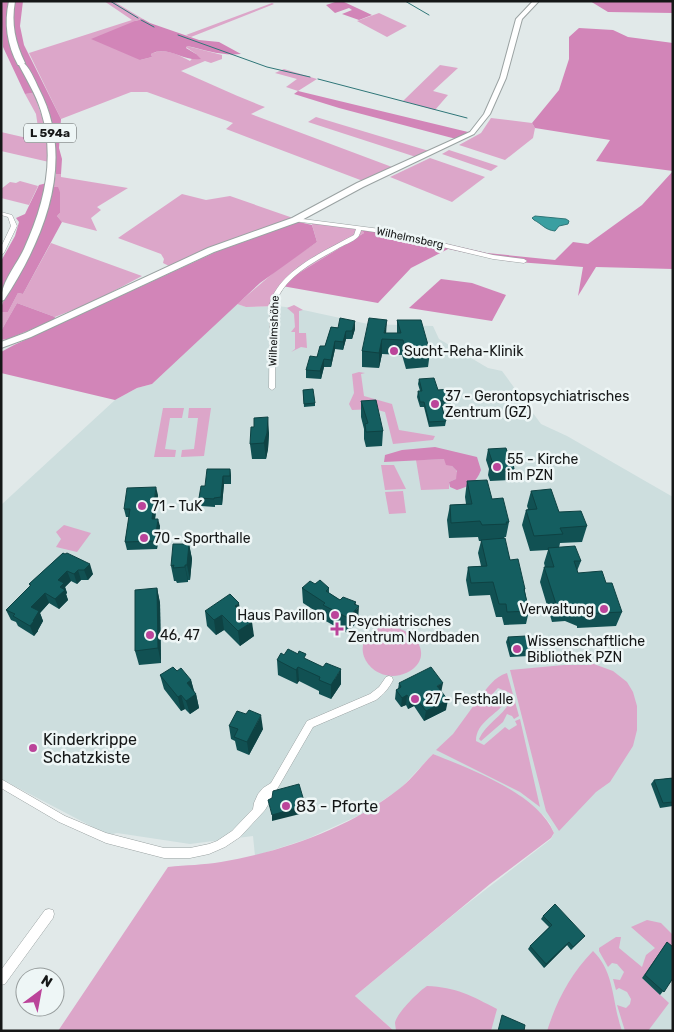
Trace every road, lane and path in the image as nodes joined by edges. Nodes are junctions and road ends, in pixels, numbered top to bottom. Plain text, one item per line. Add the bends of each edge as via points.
1 (12, 1) edge
2 (536, 1) edge
3 (21, 63) joint
4 (1, 212) edge
5 (295, 220) junction
6 (360, 229) junction
7 (1, 253) edge
8 (524, 260) dead end
9 (1, 298) edge
10 (1, 345) edge
11 (272, 388) dead end
12 (389, 680) dead end
13 (1, 783) edge
14 (49, 914) dead end
15 (3, 973) edge

1 - 3 highway, L 594a via 8,24
2 - 5 main road via 519,20 503,78 487,114 472,133 360,185
3 - 9 main road, L 594a via 45,110 52,149 51,176 41,222
4 - 7 street via 14,222
5 - 6 street, Wilhelmsberg
5 - 10 main road via 211,250
6 - 8 street, Wilhelmsberg via 388,232 493,257
6 - 11 street, Wilhelmshöhe via 356,236 282,282 273,297
12 - 13 street via 379,693 310,724 272,787 272,793 258,811 236,834 221,844 190,853 164,853 106,838 62,819
14 - 15 street

